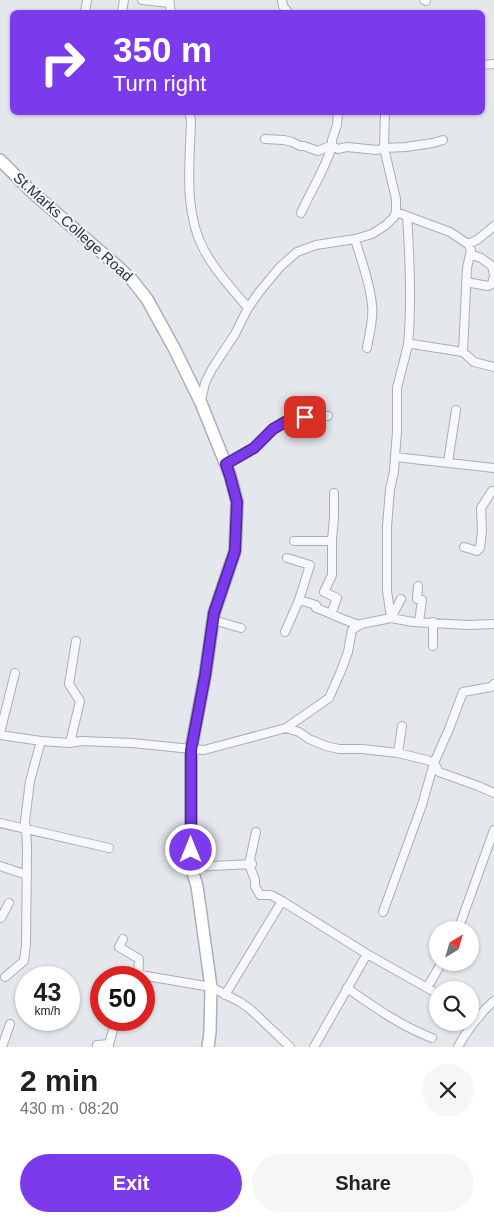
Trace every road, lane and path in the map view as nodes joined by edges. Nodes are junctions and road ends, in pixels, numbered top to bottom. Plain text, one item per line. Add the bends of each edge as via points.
1 (142, 0) edge
2 (169, 2) edge
3 (190, 115) edge
4 (338, 115) edge
5 (385, 115) edge
6 (265, 139) dead end
7 (443, 140) dead end
8 (332, 146) junction
9 (384, 148) junction
10 (0, 160) edge
11 (396, 212) junction
12 (301, 213) dead end
13 (407, 216) junction
14 (494, 226) edge
15 (355, 239) junction
16 (468, 244) junction
17 (470, 254) junction
18 (494, 275) edge
19 (466, 282) junction
20 (248, 308) junction
21 (408, 345) junction
22 (367, 348) dead end
23 (463, 352) junction
24 (494, 367) edge
25 (201, 403) junction
26 (456, 410) dead end
27 (328, 416) dead end
28 (396, 457) junction
29 (448, 462) junction
30 (226, 464) junction
31 (494, 468) edge
32 (494, 491) edge
33 (334, 493) dead end
34 (294, 541) dead end
35 (332, 541) junction
36 (464, 547) dead end
37 (287, 558) dead end
38 (418, 586) dead end
39 (401, 599) dead end
40 (298, 600) junction
41 (331, 614) junction
42 (391, 618) junction
43 (213, 620) junction
44 (419, 622) junction
45 (433, 622) junction
46 (494, 624) edge
47 (360, 625) junction
48 (240, 628) dead end
49 (285, 632) dead end
50 (76, 640) dead end
51 (433, 646) dead end
52 (14, 673) dead end
53 (494, 684) edge
54 (402, 726) dead end
55 (286, 728) junction
56 (0, 734) edge
57 (41, 741) junction
58 (70, 743) junction
59 (191, 750) junction
60 (398, 753) junction
61 (434, 763) junction
62 (494, 793) edge
63 (0, 824) edge
64 (26, 830) junction
65 (494, 830) edge
66 (256, 832) dead end
67 (109, 848) dead end
68 (251, 864) junction
69 (0, 866) edge
70 (191, 867) junction
71 (27, 875) junction
72 (282, 901) junction
73 (9, 903) dead end
74 (383, 912) dead end
75 (1, 918) dead end
76 (461, 921) edge
77 (123, 939) dead end
78 (367, 954) junction
79 (139, 966) edge
80 (437, 971) edge
81 (5, 976) dead end
82 (155, 979) edge
83 (211, 987) junction
84 (347, 988) junction
85 (427, 988) joint
86 (225, 995) junction
87 (494, 1001) edge
88 (479, 1017) edge
89 (10, 1024) dead end
90 (113, 1031) edge
91 (469, 1031) edge
92 (432, 1038) dead end
93 (109, 1045) edge
94 (2, 1047) edge
95 (97, 1047) edge
96 (208, 1047) edge
97 (290, 1047) edge
98 (314, 1047) edge
99 (458, 1047) edge

1 - 2 street
3 - 20 street via 191,213 202,248
4 - 8 street
5 - 9 street
6 - 8 street via 284,140 318,151
7 - 9 street
8 - 9 street via 338,149
8 - 12 street
9 - 11 street
10 - 25 main road, St.Marks College Road via 132,280 147,299
11 - 13 street
11 - 15 street via 386,226
13 - 16 street via 450,232
13 - 21 street via 411,283
14 - 16 street
15 - 20 street via 316,245 297,252 280,267
15 - 22 street via 372,305
16 - 17 street
17 - 18 street via 492,266
17 - 19 street
18 - 19 street via 492,284 488,286
19 - 23 street
20 - 25 street via 205,383
21 - 23 street
21 - 28 street via 397,388
23 - 24 street via 474,362
25 - 30 main road, St.Marks College Road
26 - 29 street
27 - 30 street via 292,418 273,429 254,448
28 - 29 street
28 - 42 street via 387,527 387,590
29 - 31 street
30 - 43 main road, St.Marks College Road via 237,502 235,551
32 - 36 street via 480,508 480,548 477,551
33 - 35 street
34 - 35 street
35 - 41 street via 332,575 324,592 337,598
37 - 40 street via 310,564
38 - 44 street via 417,599 422,600
39 - 42 street
40 - 41 street
40 - 49 street
41 - 47 street
42 - 44 street
42 - 47 street
43 - 48 street
43 - 59 main road, St.Marks College Road
44 - 45 street
45 - 46 street
45 - 51 street
47 - 55 street via 352,630 348,652 329,698
50 - 58 street via 69,684 80,701
52 - 56 street
53 - 61 street via 463,692
54 - 60 street
55 - 59 street via 204,750
55 - 60 street via 339,749
56 - 57 street
57 - 58 street
57 - 64 street via 30,781
58 - 59 street via 132,743
59 - 70 main road, St.Marks College Road
60 - 61 street
61 - 62 street via 440,772
61 - 74 street
63 - 64 street
64 - 67 street
64 - 71 street
65 - 76 street
66 - 68 street
68 - 70 street
68 - 72 street via 260,895 271,895
69 - 71 street
70 - 83 main road, St.Marks College Road via 197,886
71 - 81 street via 24,961
72 - 78 street
72 - 86 street
73 - 75 street
77 - 79 street via 119,947 139,959
78 - 84 street
78 - 85 street
80 - 85 street
82 - 83 street
83 - 86 street
83 - 96 main road, St.Marks College Road
84 - 92 street via 394,1020
84 - 98 street
86 - 97 street via 250,1009
87 - 88 street
89 - 94 street
90 - 93 street
91 - 99 street
93 - 95 street

